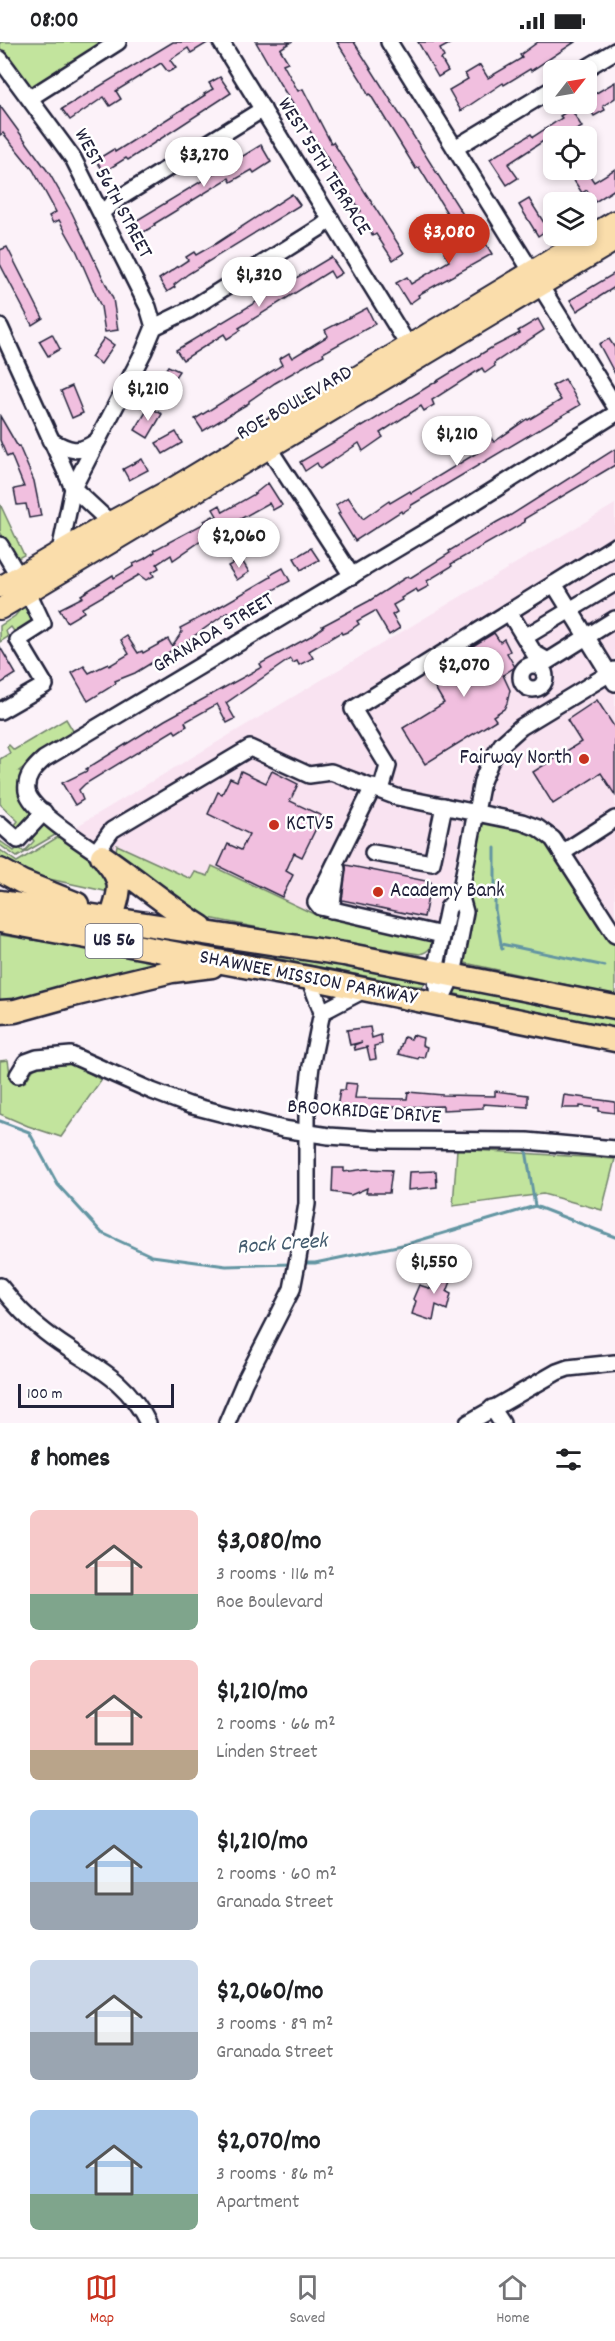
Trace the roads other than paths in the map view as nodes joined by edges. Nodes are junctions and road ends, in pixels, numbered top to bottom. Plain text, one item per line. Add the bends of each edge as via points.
1 (118, 42) edge
2 (221, 42) edge
3 (389, 42) edge
4 (615, 51) edge
5 (0, 60) edge
6 (597, 62) edge
7 (543, 95) edge
8 (30, 98) junction
9 (263, 110) junction
10 (456, 148) junction
11 (102, 212) junction
12 (331, 219) junction
13 (615, 221) edge
14 (615, 241) edge
15 (536, 279) junction
16 (0, 327) edge
17 (154, 327) junction
18 (408, 345) junction
19 (615, 406) edge
20 (615, 414) edge
21 (50, 440) junction
22 (98, 440) junction
23 (268, 447) junction
24 (73, 489) junction
25 (116, 528) junction
26 (0, 545) edge
27 (615, 546) edge
28 (60, 551) junction
29 (352, 576) junction
30 (615, 583) edge
31 (23, 584) junction
32 (554, 584) junction
33 (0, 587) edge
34 (0, 609) edge
35 (570, 610) junction
36 (509, 612) junction
37 (615, 619) edge
38 (587, 637) junction
39 (525, 638) junction
40 (613, 675) edge
41 (0, 711) edge
42 (377, 789) junction
43 (444, 806) junction
44 (44, 812) junction
45 (475, 812) junction
46 (615, 819) edge
47 (0, 824) edge
48 (373, 853) dead end
49 (562, 853) junction
50 (99, 854) junction
51 (0, 870) edge
52 (459, 894) junction
53 (0, 902) edge
54 (112, 917) junction
55 (0, 921) edge
56 (210, 933) junction
57 (442, 935) junction
58 (615, 935) edge
59 (227, 963) junction
60 (444, 973) junction
61 (309, 978) junction
62 (364, 990) junction
63 (439, 1004) junction
64 (615, 1007) edge
65 (0, 1012) edge
66 (322, 1012) junction
67 (615, 1040) edge
68 (18, 1075) dead end
69 (305, 1132) junction
70 (615, 1149) edge
71 (0, 1286) edge
72 (615, 1363) edge
73 (492, 1408) junction
74 (148, 1423) edge
75 (227, 1423) edge
76 (468, 1423) edge
77 (502, 1423) edge

1 - 8 street
2 - 9 street, WEST 55TH TERRACE
3 - 10 street
4 - 6 street
5 - 8 street, WEST 56TH STREET
7 - 10 street
8 - 11 street, WEST 56TH STREET via 73,158
9 - 11 street
9 - 12 street, WEST 55TH TERRACE
10 - 15 street
11 - 17 street, WEST 56TH STREET
12 - 17 street via 198,304
12 - 18 street, WEST 55TH TERRACE
13 - 15 main road, ROE BOULEVARD
14 - 15 main road, ROE BOULEVARD
15 - 18 main road, ROE BOULEVARD
15 - 19 street
15 - 23 main road, ROE BOULEVARD
16 - 21 street
17 - 22 street
18 - 25 main road, ROE BOULEVARD via 173,488
20 - 29 street, GRANADA STREET
21 - 22 street via 73,451 88,448
21 - 24 street
22 - 24 street
23 - 25 main road, ROE BOULEVARD
23 - 29 street
24 - 25 street
24 - 28 street
25 - 28 main road, ROE BOULEVARD
25 - 31 main road, ROE BOULEVARD
26 - 31 street
27 - 32 street
28 - 31 main road, ROE BOULEVARD
29 - 44 street, GRANADA STREET via 44,759 28,779 27,791 31,801
30 - 35 street
31 - 33 main road, ROE BOULEVARD
31 - 34 main road, ROE BOULEVARD
31 - 41 street via 43,624 18,640 45,685
32 - 35 street
32 - 36 street
35 - 38 street
35 - 39 street
36 - 39 street
36 - 42 street via 353,709 388,766
37 - 38 street
38 - 39 street via 548,661 537,660
38 - 40 street
40 - 45 street via 520,728 502,744 482,781
42 - 43 street
42 - 50 street via 331,772 309,775 250,748 112,830
42 - 57 street via 316,902 320,907
43 - 45 street
43 - 48 street via 432,863
44 - 47 street via 18,840
44 - 50 street, GRANADA STREET
45 - 49 street via 538,828 553,839
45 - 52 street
46 - 49 street
49 - 58 street
50 - 54 highway via 120,882
50 - 56 highway
51 - 54 highway
52 - 57 street via 448,908
52 - 60 street via 465,912
53 - 54 highway, SHAWNEE MISSION PARKWAY / US 56
54 - 56 highway, SHAWNEE MISSION PARKWAY / US 56
55 - 59 highway, SHAWNEE MISSION PARKWAY / US 56
56 - 60 highway, SHAWNEE MISSION PARKWAY / US 56
57 - 60 street
59 - 61 highway, SHAWNEE MISSION PARKWAY / US 56
59 - 65 highway via 172,971
60 - 63 street
60 - 64 highway, SHAWNEE MISSION PARKWAY / US 56
61 - 62 highway, SHAWNEE MISSION PARKWAY / US 56
61 - 66 street
62 - 63 highway, SHAWNEE MISSION PARKWAY / US 56
62 - 66 street
63 - 67 highway, SHAWNEE MISSION PARKWAY / US 56
66 - 69 street via 310,1066
68 - 69 street, BROOKRIDGE DRIVE via 26,1062 54,1055 71,1056 189,1105 244,1121
69 - 70 street, BROOKRIDGE DRIVE via 388,1140 527,1142
69 - 75 street via 307,1203 292,1289
71 - 74 street via 46,1333 119,1383
72 - 73 street via 557,1372
73 - 76 street
73 - 77 street

